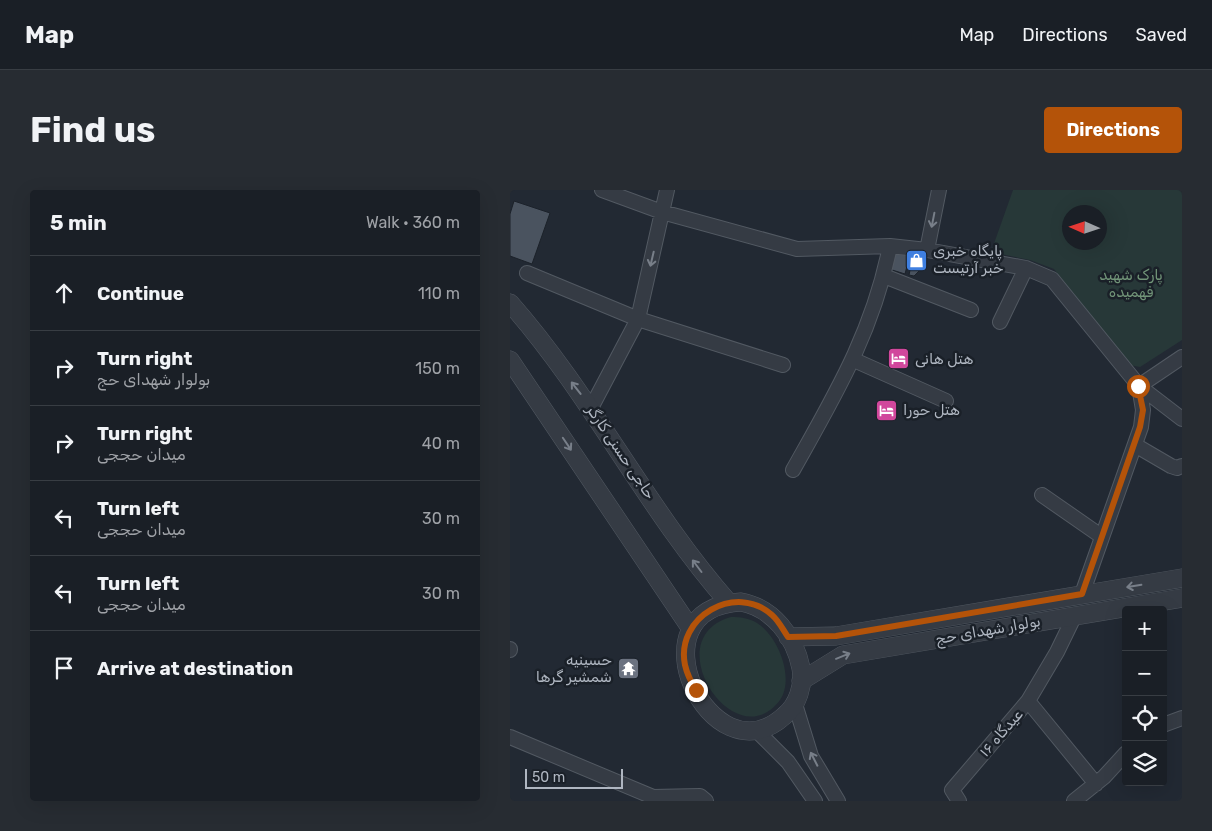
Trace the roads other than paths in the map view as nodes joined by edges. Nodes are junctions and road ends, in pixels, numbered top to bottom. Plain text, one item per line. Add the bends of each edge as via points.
1 (602, 190) edge
2 (667, 190) edge
3 (939, 190) edge
4 (662, 212) junction
5 (890, 246) junction
6 (927, 250) junction
7 (1026, 268) junction
8 (528, 273) dead end
9 (884, 276) junction
10 (510, 303) edge
11 (971, 310) dead end
12 (638, 319) junction
13 (1000, 322) dead end
14 (1182, 357) edge
15 (510, 360) edge
16 (854, 360) junction
17 (783, 365) dead end
18 (1138, 386) junction
19 (946, 401) dead end
20 (592, 408) junction
21 (1182, 419) edge
22 (1136, 445) junction
23 (1182, 466) edge
24 (793, 470) dead end
25 (1042, 495) dead end
26 (1101, 536) junction
27 (1182, 578) edge
28 (1082, 594) junction
29 (1182, 598) edge
30 (729, 603) junction
31 (1075, 615) junction
32 (691, 629) junction
33 (788, 637) junction
34 (801, 681) junction
35 (1028, 702) junction
36 (794, 704) junction
37 (1182, 718) edge
38 (1167, 724) edge
39 (756, 730) junction
40 (510, 737) edge
41 (1122, 757) edge
42 (1096, 784) junction
43 (955, 795) edge
44 (812, 799) edge
45 (706, 801) edge
46 (838, 801) edge
47 (1074, 801) edge

1 - 4 street
2 - 4 street
3 -> 6 street
4 - 5 street via 797,249
4 -> 12 street
5 - 6 street
5 - 9 street
6 - 7 street
7 - 13 street
7 - 18 street via 1052,280
8 - 12 street
9 - 11 street
9 - 16 street
20 -> 10 street, حاجی حسنی کارگر
12 - 17 street
12 - 20 street
14 - 18 street
15 -> 32 street
16 - 19 street
16 - 24 street
18 - 21 street
18 - 22 street via 1143,410
30 -> 20 street, حاجی حسنی کارگر via 697,566
22 - 23 street via 1171,466
22 - 26 street
25 - 26 street
26 - 28 street
27 -> 28 street, بولوار شهدای حج
28 - 33 street, بولوار شهدای حج via 836,636
29 - 31 street, بولوار شهدای حج
30 - 32 street via 707,612
30 - 33 street via 753,604 764,609
34 -> 31 street, بولوار شهدای حج via 843,654
31 - 35 street via 1058,652
32 - 39 street via 684,664 712,717 733,729
33 - 34 street via 798,658
34 - 36 street
35 - 42 street, عیدگاه ۱۶
35 - 43 street, عیدگاه ۱۶
36 - 39 street via 779,722
46 -> 36 street via 811,756
37 - 38 street
39 - 44 street via 788,762
40 - 45 street via 653,796 700,796
41 - 42 street
42 - 47 street

